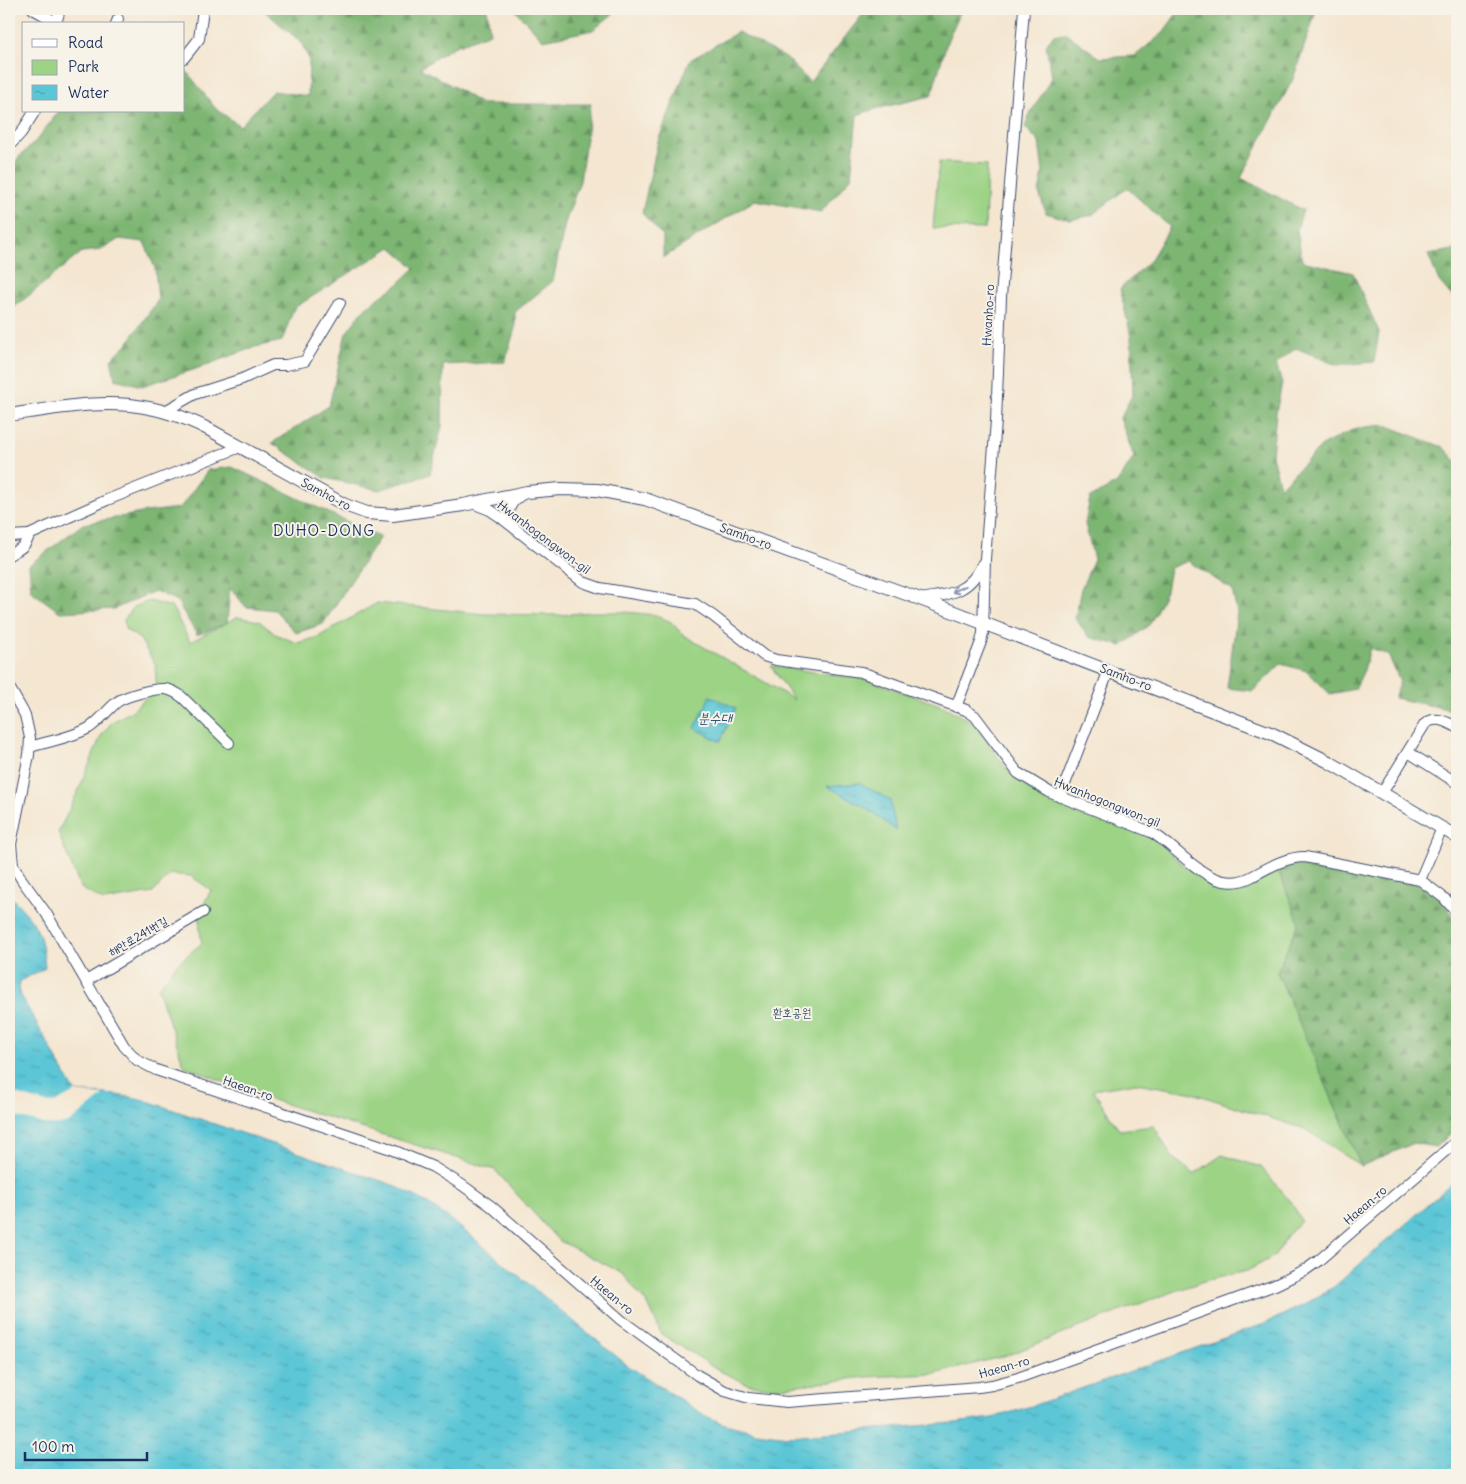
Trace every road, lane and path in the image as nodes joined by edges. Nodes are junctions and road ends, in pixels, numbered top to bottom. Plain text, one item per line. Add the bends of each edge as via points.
1 (33, 9) edge
2 (60, 9) edge
3 (203, 9) edge
4 (1024, 9) edge
5 (54, 22) edge
6 (56, 22) edge
7 (185, 57) edge
8 (35, 112) edge
9 (9, 146) edge
10 (340, 303) dead end
11 (165, 411) junction
12 (9, 415) edge
13 (240, 447) junction
14 (526, 492) junction
15 (471, 502) junction
16 (514, 527) junction
17 (29, 535) junction
18 (9, 536) edge
19 (9, 555) edge
20 (985, 560) junction
21 (920, 599) junction
22 (983, 624) junction
23 (1109, 670) junction
24 (9, 687) edge
25 (956, 707) junction
26 (1457, 727) edge
27 (228, 743) dead end
28 (30, 747) junction
29 (1408, 752) junction
30 (1457, 783) edge
31 (1382, 793) junction
32 (1060, 797) junction
33 (1442, 828) junction
34 (1457, 837) edge
35 (1420, 880) junction
36 (1457, 896) edge
37 (1454, 909) edge
38 (203, 912) dead end
39 (86, 981) junction
40 (1457, 1142) edge

1 - 5 street
2 - 6 street
3 - 7 street via 199,39
4 - 20 street, Hwanho-ro via 1001,297 996,421
8 - 9 street
10 - 11 street via 305,361 273,365 195,394
11 - 12 main road, Samho-ro via 138,405 91,404
11 - 13 main road, Samho-ro via 197,423
13 - 15 main road, Samho-ro via 345,505 367,513 406,514
13 - 17 street
14 - 15 main road, Samho-ro
14 - 16 street via 516,498 509,509 509,520
14 - 21 main road, Samho-ro via 596,490 645,499
15 - 16 street, Hwanhogongwon-gil via 490,510
16 - 25 street, Hwanhogongwon-gil via 583,582 600,588 695,604 764,656 861,672
17 - 18 street
17 - 19 street via 28,543
20 -> 21 street via 974,579 960,590
20 - 22 street, Hwanho-ro
21 - 22 main road, Samho-ro
22 - 23 main road, Samho-ro
22 - 25 street, Hwanho-ro via 981,642
23 - 31 main road, Samho-ro via 1273,734 1330,762
23 - 32 street
24 - 28 street, Haean-ro via 25,714
25 - 32 street, Hwanhogongwon-gil via 975,716 1018,772
26 - 29 street via 1438,719 1429,720
27 - 28 street via 176,692 165,689 124,698 90,727
28 - 39 street, Haean-ro via 11,844 13,865
29 - 30 street
29 - 31 street
31 - 33 main road, Samho-ro
32 - 35 street, Hwanhogongwon-gil via 1151,832 1197,869 1232,882 1243,881 1285,860 1299,857
33 - 34 main road, Samho-ro
33 - 35 street
35 - 37 street, Hwanhogongwon-gil
36 - 37 street
38 - 39 street, 해안로241번길
39 - 40 street, Haean-ro via 124,1046 141,1063 388,1148 433,1167 491,1206 608,1310 689,1370 725,1391 762,1400 799,1402 992,1385 1249,1294 1311,1266

